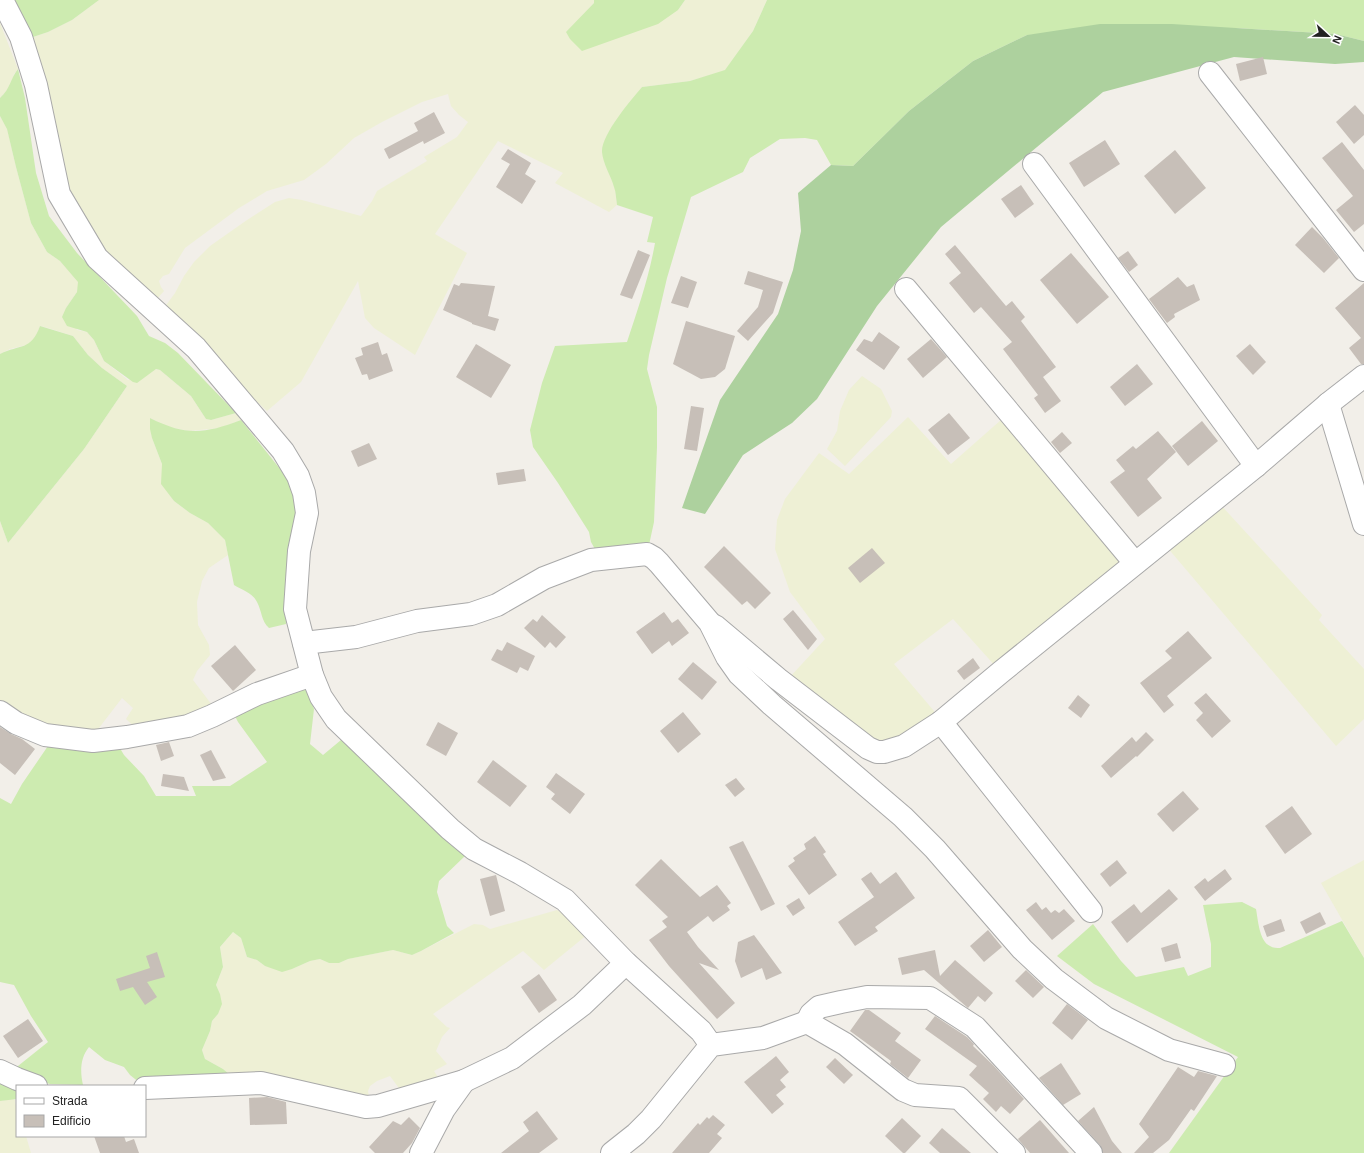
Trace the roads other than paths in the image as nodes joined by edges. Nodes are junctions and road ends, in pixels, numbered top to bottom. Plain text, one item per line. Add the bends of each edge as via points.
1 (2, 0) edge
2 (1210, 73) dead end
3 (1034, 164) dead end
4 (1364, 270) edge
5 (906, 289) dead end
6 (1364, 376) edge
7 (1328, 404) junction
8 (1256, 466) junction
9 (1364, 524) edge
10 (1135, 563) junction
11 (710, 623) junction
12 (304, 643) junction
13 (312, 675) junction
14 (0, 712) edge
15 (941, 722) junction
16 (1091, 911) dead end
17 (626, 963) junction
18 (807, 1022) junction
19 (711, 1045) junction
20 (1224, 1065) dead end
21 (0, 1071) edge
22 (464, 1081) junction
23 (33, 1085) edge
24 (146, 1088) edge
25 (420, 1153) edge
26 (612, 1153) edge
27 (1014, 1153) edge
28 (1091, 1153) edge

1 - 12 street via 21,37 36,85 59,194 97,258 196,348 283,451 298,476 307,514 299,551 295,609
2 - 4 street
3 - 8 street
5 - 10 street
6 - 7 street
7 - 8 street
7 - 9 street
8 - 10 street
10 - 15 street
11 - 12 street via 659,563 647,554 592,560 544,578 497,605 471,614 417,621 356,637
11 - 15 street via 868,748 884,752 904,746
11 - 20 street via 727,657 739,674 903,817 935,849 1022,949 1054,980 1106,1018 1141,1036 1169,1050
12 - 13 street
13 - 14 street via 257,694 188,726 127,737 93,741 45,735 16,723
13 - 17 street via 321,697 336,719 450,829 474,849 565,900
15 - 16 street
17 - 19 street via 701,1031
17 - 22 street via 582,1005 512,1058
18 - 19 street via 763,1038
18 - 27 street via 845,1044 903,1090 916,1095 959,1098
18 - 28 street via 819,1007 867,997 930,998 975,1027
19 - 26 street via 651,1119
21 - 23 street
22 - 24 street via 378,1106 366,1107 261,1083
22 - 25 street via 444,1109

